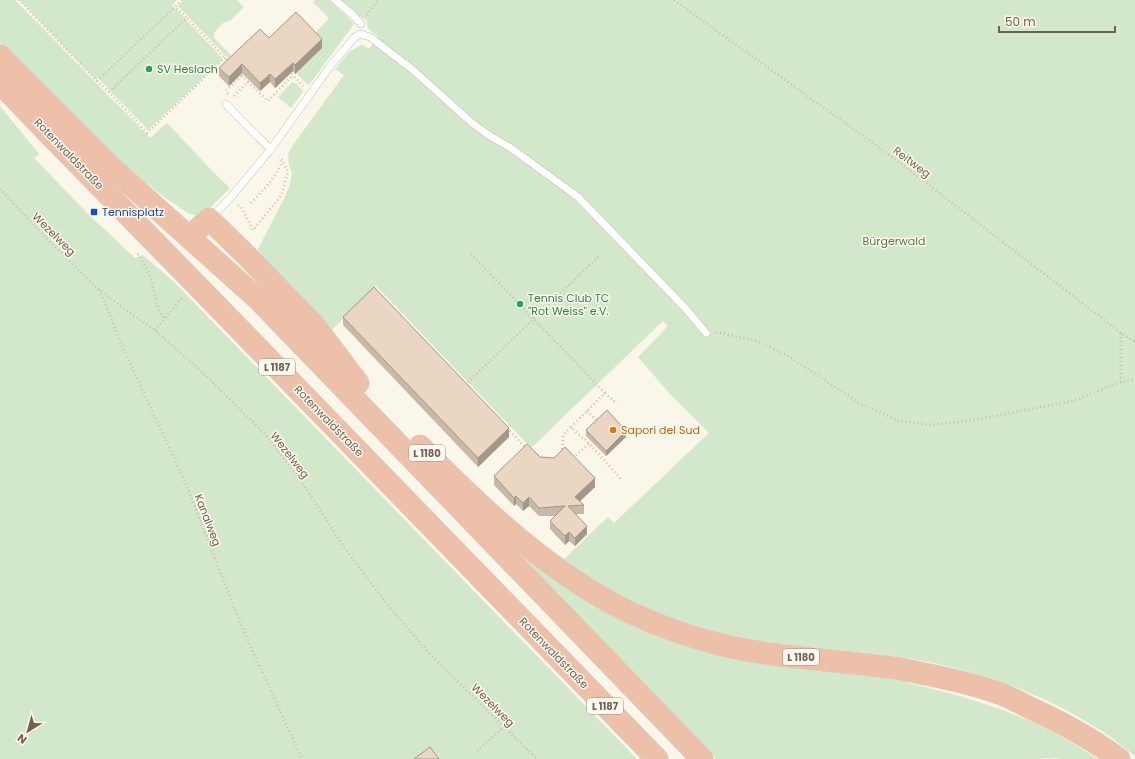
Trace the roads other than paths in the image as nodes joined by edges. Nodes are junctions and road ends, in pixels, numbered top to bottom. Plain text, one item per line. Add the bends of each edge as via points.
1 (335, 0) edge
2 (361, 24) dead end
3 (0, 56) edge
4 (0, 83) edge
5 (226, 104) dead end
6 (271, 149) junction
7 (209, 220) junction
8 (189, 237) junction
9 (706, 333) road end
10 (310, 353) junction
11 (358, 383) junction
12 (656, 759) edge
13 (702, 759) edge
14 (1119, 759) edge

1 - 2 lane
3 - 8 highway, Rotenwaldstraße / L 1187 via 112,168
4 - 12 highway, Rotenwaldstraße / L 1187
5 - 6 lane
6 - 7 lane
6 - 9 lane via 331,65 355,37 360,34 370,37 413,70 472,123 578,197
7 - 8 highway
7 - 11 highway via 314,325
8 - 10 highway, Rotenwaldstraße / L 1187 via 259,300
10 - 11 highway, L 1180
10 - 13 highway, Rotenwaldstraße / L 1187
11 - 14 highway, L 1180 via 441,468 504,526 560,571 626,610 668,628 747,650 896,668 949,679 1001,694 1079,732

